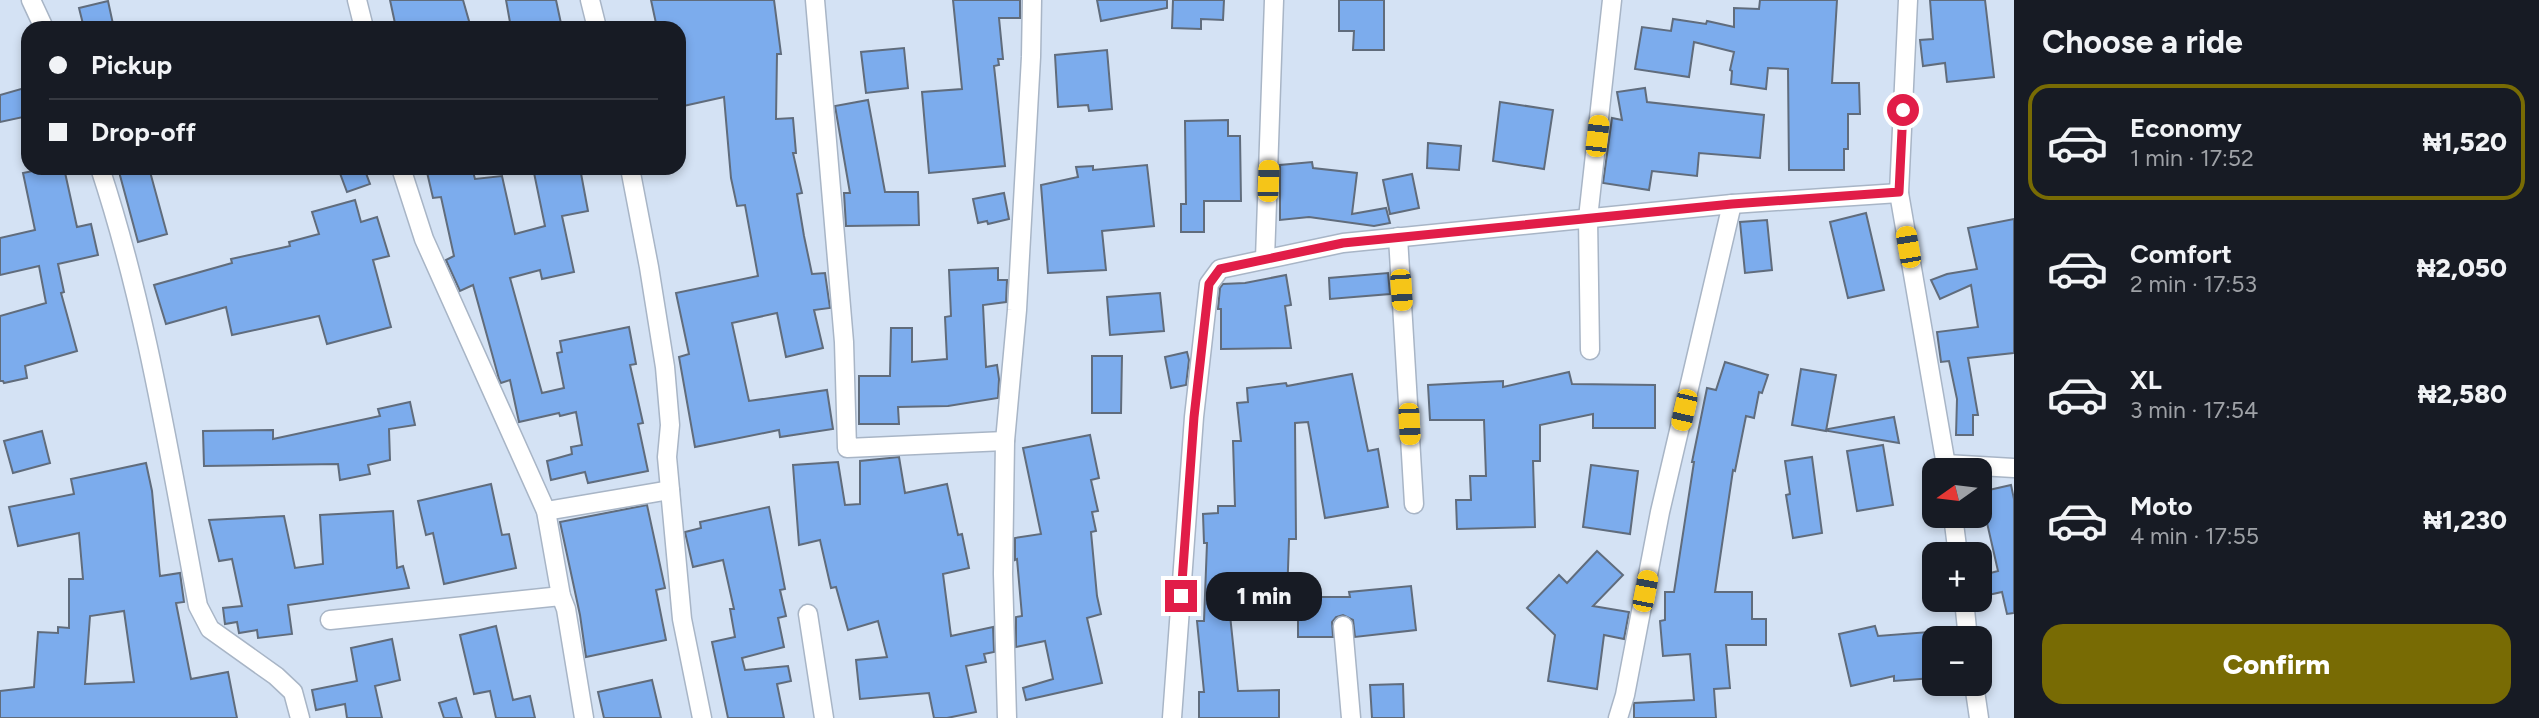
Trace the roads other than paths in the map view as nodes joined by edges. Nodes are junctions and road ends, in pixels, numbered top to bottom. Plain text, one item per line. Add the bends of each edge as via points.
1 (31, 0) edge
2 (357, 0) edge
3 (590, 0) edge
4 (815, 0) edge
5 (1032, 0) edge
6 (1274, 0) edge
7 (1612, 0) edge
8 (1908, 0) edge
9 (41, 21) edge
10 (362, 21) edge
11 (595, 21) edge
12 (102, 175) edge
13 (403, 175) edge
14 (631, 175) edge
15 (1899, 192) junction
16 (1732, 204) junction
17 (1588, 218) junction
18 (1398, 237) junction
19 (1265, 259) junction
20 (1590, 350) dead end
21 (1004, 441) junction
22 (1945, 458) edge
23 (1992, 468) edge
24 (2014, 468) edge
25 (670, 490) junction
26 (1414, 504) dead end
27 (546, 511) junction
28 (561, 596) junction
29 (808, 614) dead end
30 (330, 620) dead end
31 (1343, 626) dead end
32 (1976, 696) edge
33 (300, 718) edge
34 (584, 718) edge
35 (702, 718) edge
36 (824, 718) edge
37 (1007, 718) edge
38 (1172, 718) edge
39 (1351, 718) edge
40 (1618, 718) edge
41 (1979, 718) edge

1 - 9 street
2 - 10 street
3 - 11 street
4 - 21 street via 844,342 846,448
5 - 21 street via 1017,310
6 - 19 street
7 - 17 street
8 - 15 street
12 - 33 street via 118,222 158,397 198,606 210,629 293,692
13 - 27 street via 424,239
14 - 25 street via 665,367
15 - 16 street
15 - 22 street
16 - 17 street
16 - 40 street via 1660,512
17 - 18 street
17 - 20 street
18 - 19 street
18 - 26 street
19 - 38 street via 1220,269 1209,284 1194,417
21 - 37 street
23 - 24 street
25 - 27 street
25 - 35 street via 682,620
27 - 28 street
28 - 30 street
28 - 34 street
29 - 36 street
31 - 39 street
32 - 41 street

